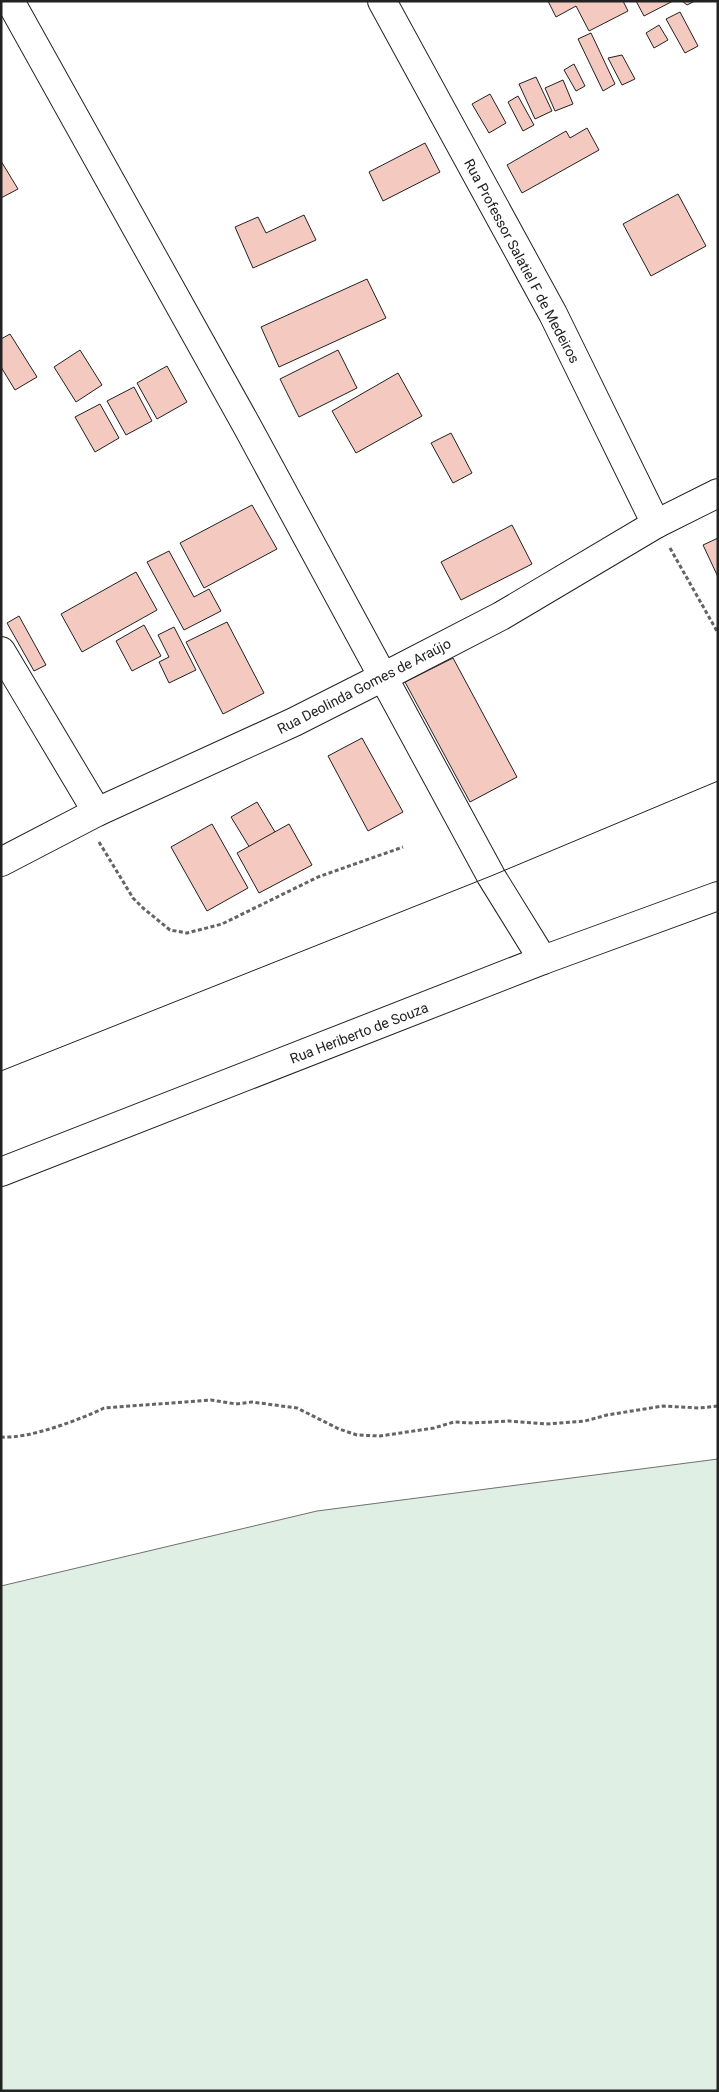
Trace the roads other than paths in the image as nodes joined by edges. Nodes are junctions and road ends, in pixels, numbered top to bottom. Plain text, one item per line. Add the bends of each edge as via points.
1 (10, 1) edge
2 (382, 1) edge
3 (718, 493) edge
4 (656, 524) junction
5 (1, 651) edge
6 (383, 677) junction
7 (92, 814) junction
8 (1, 862) edge
9 (718, 896) edge
10 (544, 960) junction
11 (1, 1172) edge

1 - 6 street
2 - 4 street, Rua Professor Salatiel F de Medeiros via 553,314
3 - 4 street, Rua Deolinda Gomes de Araújo
4 - 6 street, Rua Deolinda Gomes de Araújo via 501,616
5 - 7 street
6 - 7 street, Rua Deolinda Gomes de Araújo via 294,722
6 - 10 street via 491,876
7 - 8 street, Rua Deolinda Gomes de Araújo
9 - 10 street, Rua Heriberto de Souza
10 - 11 street, Rua Heriberto de Souza

